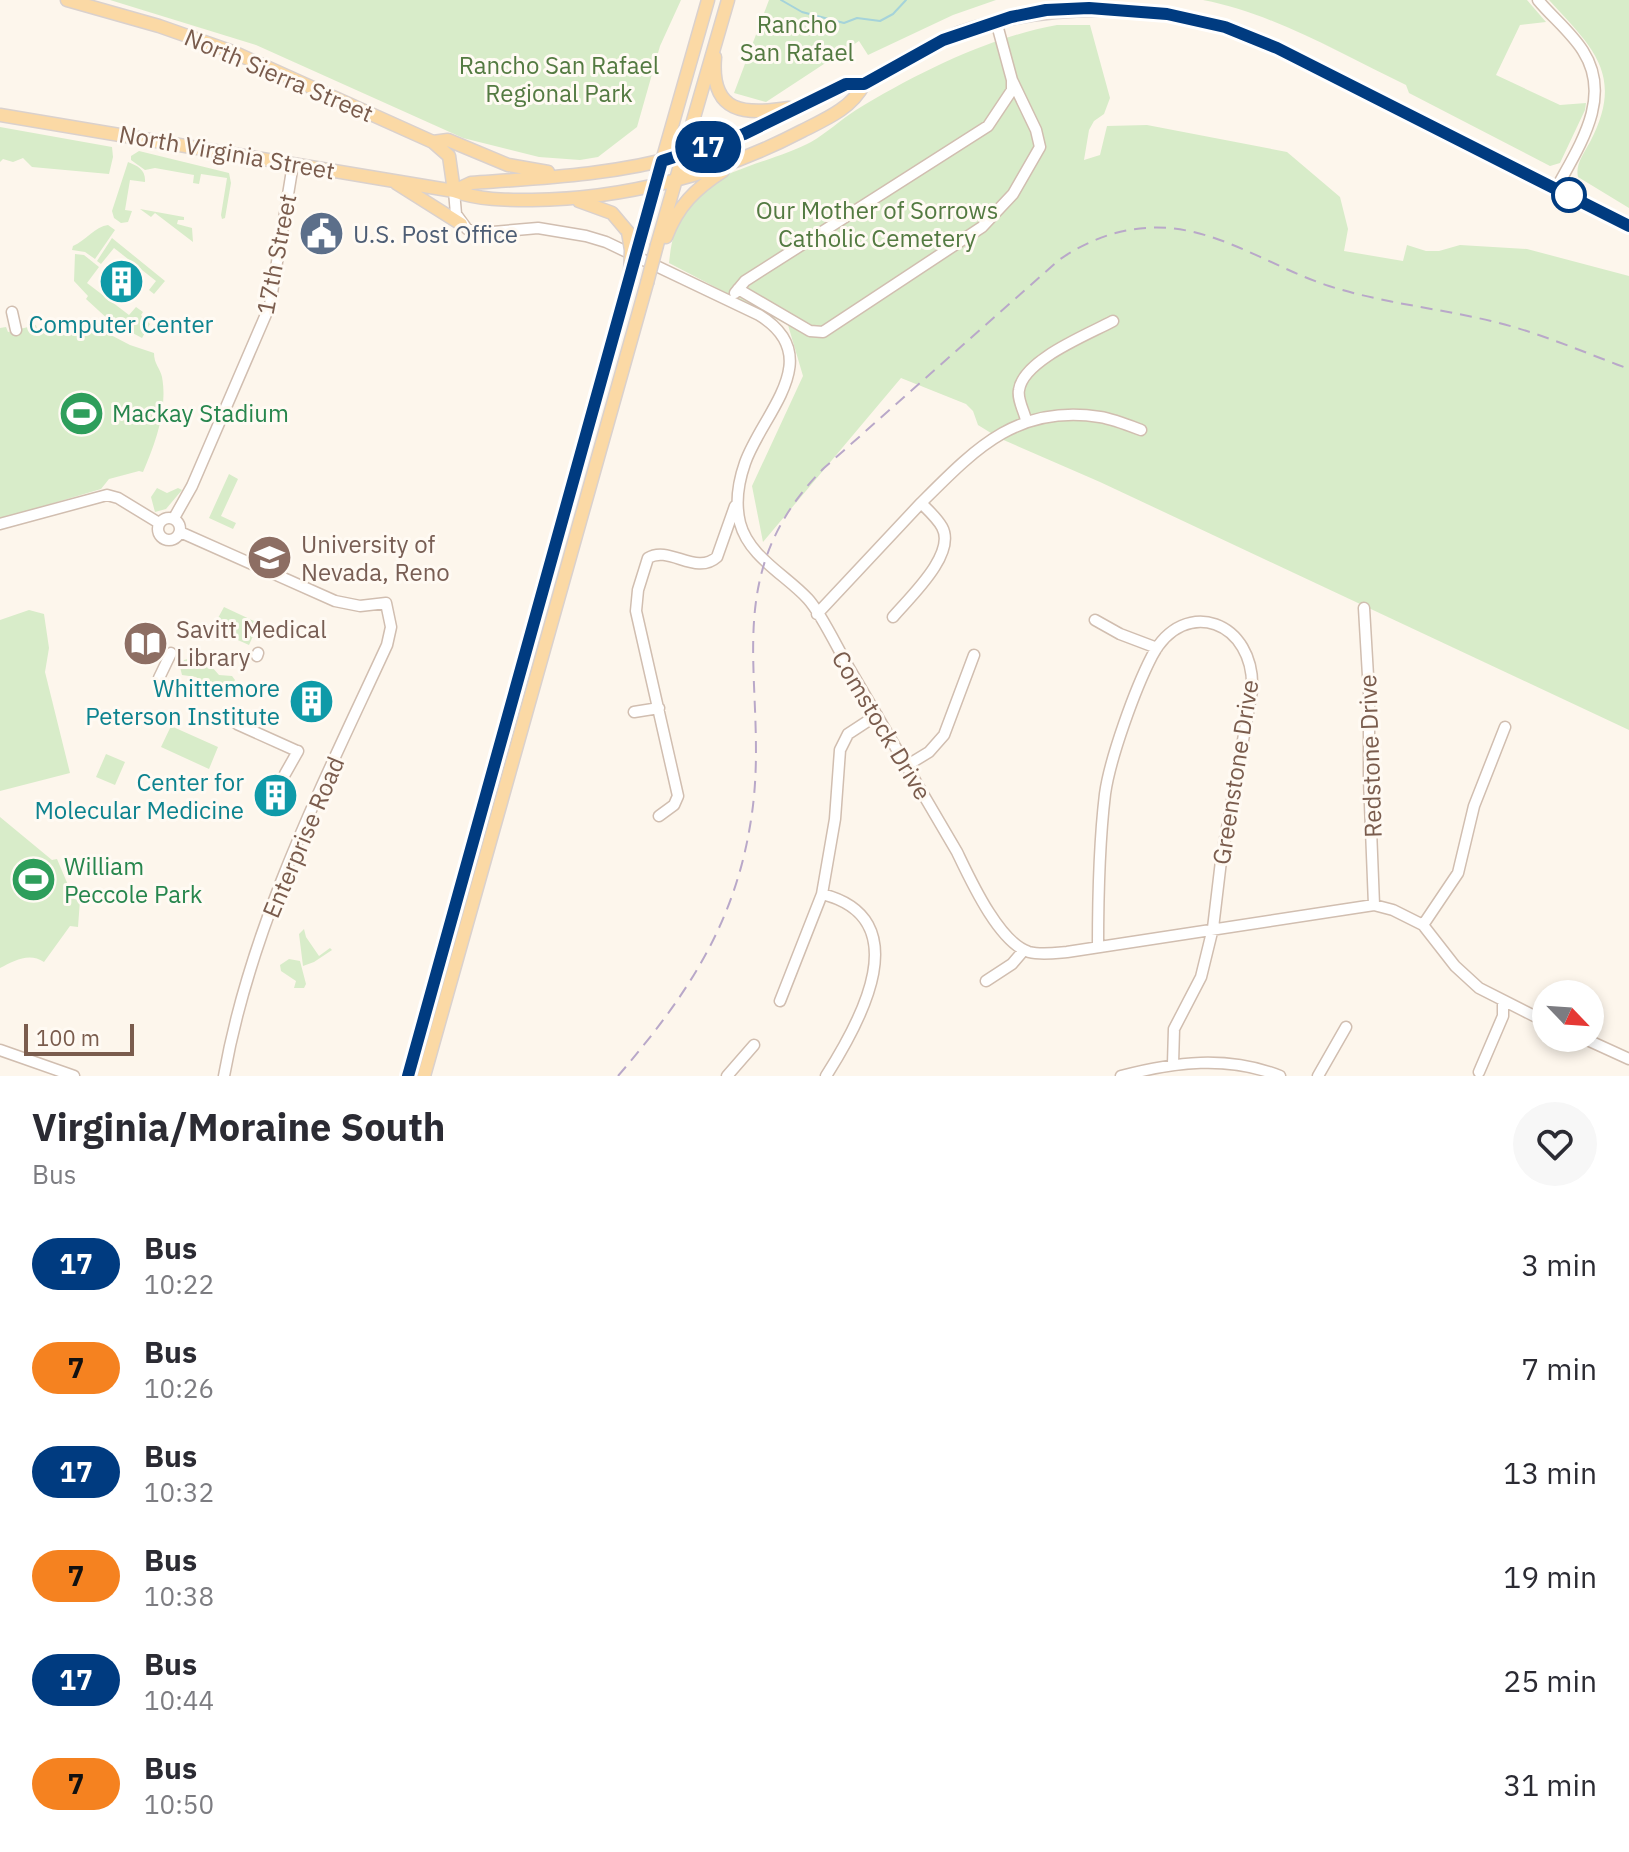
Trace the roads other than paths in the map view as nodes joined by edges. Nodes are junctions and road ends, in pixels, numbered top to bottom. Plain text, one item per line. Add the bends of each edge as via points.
1 (67, 0) edge
2 (708, 0) edge
3 (728, 0) edge
4 (1538, 0) edge
5 (721, 20) junction
6 (996, 21) junction
7 (1012, 80) junction
8 (864, 84) junction
9 (804, 105) junction
10 (0, 115) edge
11 (433, 142) junction
12 (682, 156) junction
13 (743, 158) junction
14 (662, 161) junction
15 (293, 164) junction
16 (567, 175) junction
17 (674, 179) junction
18 (393, 181) junction
19 (654, 185) junction
20 (1556, 189) junction
21 (454, 191) junction
22 (564, 198) junction
23 (461, 224) junction
24 (1629, 225) edge
25 (634, 235) junction
26 (659, 247) junction
27 (738, 289) junction
28 (728, 300) junction
29 (12, 312) dead end
30 (1113, 321) dead end
31 (16, 330) dead end
32 (1026, 420) junction
33 (1141, 430) dead end
34 (737, 501) junction
35 (921, 503) junction
36 (174, 518) junction
37 (159, 523) junction
38 (0, 524) edge
39 (180, 532) junction
40 (1364, 608) dead end
41 (817, 614) junction
42 (893, 617) dead end
43 (1095, 620) dead end
44 (1157, 648) junction
45 (171, 653) dead end
46 (974, 655) dead end
47 (159, 678) dead end
48 (659, 708) junction
49 (634, 712) dead end
50 (877, 715) junction
51 (237, 724) dead end
52 (1505, 727) dead end
53 (906, 766) junction
54 (285, 774) dead end
55 (659, 816) dead end
56 (822, 894) junction
57 (1374, 905) junction
58 (1423, 925) junction
59 (1213, 928) junction
60 (1098, 947) junction
61 (1024, 950) junction
62 (986, 981) dead end
63 (780, 1001) dead end
64 (1503, 1002) junction
65 (1532, 1015) edge
66 (1346, 1027) dead end
67 (754, 1045) dead end
68 (1604, 1045) edge
69 (0, 1050) edge
70 (1628, 1054) edge
71 (1173, 1064) junction
72 (1254, 1072) edge
73 (1479, 1072) dead end
74 (74, 1076) edge
75 (224, 1076) edge
76 (408, 1076) edge
77 (424, 1076) edge
78 (727, 1076) edge
79 (826, 1076) edge
80 (1121, 1076) edge
81 (1280, 1076) edge
82 (1318, 1076) edge

1 - 11 main road, North Sierra Street via 211,44
2 - 14 main road
3 - 5 main road
4 - 20 street via 1582,49 1595,84 1591,119
5 - 9 main road via 714,77 729,103 757,113
5 - 12 main road
6 - 7 street
6 - 8 main road, North Virginia Street via 943,40
6 - 20 main road, North Virginia Street via 1089,8 1167,14 1216,25 1291,54
7 - 27 street via 1012,90 988,126
7 - 27 street via 1040,147 1013,194 974,234 823,332 810,331
8 - 9 main road, North Virginia Street via 846,84
8 - 13 main road, North Virginia Street via 851,103
9 - 12 main road, North Virginia Street
10 - 15 main road, North Virginia Street
11 - 16 main road, North Sierra Street via 448,140 508,165
11 - 21 main road via 449,156
12 - 14 main road, North Virginia Street
12 - 17 main road
13 - 17 main road, North Virginia Street
13 - 26 main road via 691,194
14 - 16 main road, North Virginia Street
14 - 19 main road
15 - 18 main road, North Virginia Street
15 - 36 street, 17th Street via 270,305
16 - 21 main road, North Virginia Street via 471,183
17 - 19 main road, North Virginia Street
17 - 26 main road
18 - 21 main road, North Virginia Street
18 - 23 main road
19 - 22 main road, North Virginia Street
19 - 25 main road
20 - 24 main road, North Virginia Street
21 - 22 main road, North Virginia Street via 497,199
21 - 23 street
22 - 25 main road via 604,208
23 - 28 street, Comstock Drive via 474,232 529,228 586,236
25 - 76 main road, bridge via 630,276
26 - 77 main road, bridge
27 - 28 street
28 - 34 street, Comstock Drive via 776,328 790,367 745,463
29 - 31 street
30 - 32 street via 1040,361 1024,376 1018,393
32 - 33 street via 1061,414 1102,417
32 - 35 street via 970,454
34 - 41 street, Comstock Drive via 742,530 752,547
34 - 48 street via 713,561 702,564 657,553 648,558 636,611
35 - 41 street
35 - 42 street via 943,528 942,558
36 - 37 street
36 - 39 street
37 - 38 street via 107,495
37 - 39 street via 166,540
39 - 75 street, Enterprise Road via 335,601 360,606 386,603 391,627 280,884 237,1011
40 - 57 street, Redstone Drive
41 - 50 street, Comstock Drive
43 - 44 street
44 - 59 street, Greenstone Drive via 1186,625 1207,623 1238,638 1251,663 1252,691
44 - 60 street via 1106,791
45 - 47 street
46 - 53 street via 944,735
48 - 49 street
48 - 55 street via 678,796
50 - 53 street, Comstock Drive
50 - 56 street via 848,734 840,750
51 - 54 street via 297,751
52 - 58 street via 1474,806 1458,873
53 - 61 street, Comstock Drive via 998,923
56 - 63 street
56 - 79 street via 861,912 876,947 857,1018
57 - 58 street
57 - 59 street
58 - 64 street via 1455,966
59 - 60 street
59 - 71 street, Greenstone Drive via 1201,977 1174,1029
60 - 61 street via 1053,953
61 - 62 street
64 - 65 street
64 - 73 street via 1503,1016
66 - 82 street
67 - 78 street
68 - 70 street
69 - 74 street
71 - 72 street via 1215,1062
71 - 80 street
72 - 81 street

